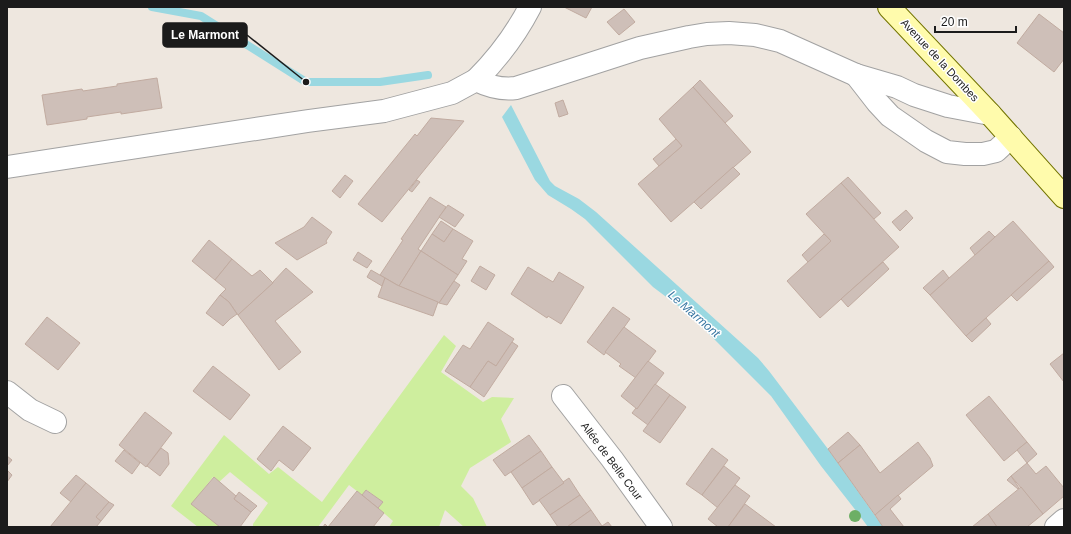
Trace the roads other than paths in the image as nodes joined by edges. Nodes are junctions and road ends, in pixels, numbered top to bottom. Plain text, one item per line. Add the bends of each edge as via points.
1 (530, 7) edge
2 (889, 7) edge
3 (856, 75) junction
4 (476, 80) junction
5 (990, 114) junction
6 (1011, 137) junction
7 (7, 167) edge
8 (1064, 197) edge
9 (7, 392) edge
10 (563, 396) dead end
11 (55, 422) dead end
12 (1064, 520) edge
13 (661, 527) edge
14 (1056, 527) edge

1 - 4 street via 520,26 492,64
2 - 5 main road, Avenue de la Dombes
3 - 4 street via 780,41 755,35 729,33 689,36 640,48 511,89 490,87
3 - 5 street via 948,106
3 - 6 street via 890,116 947,152 984,154 996,150
4 - 7 street via 452,93 384,111
5 - 6 main road, Avenue de la Dombes
6 - 8 main road, Avenue de la Dombes
9 - 11 street via 30,410
10 - 13 street, Allée de Belle Cour
12 - 14 street

